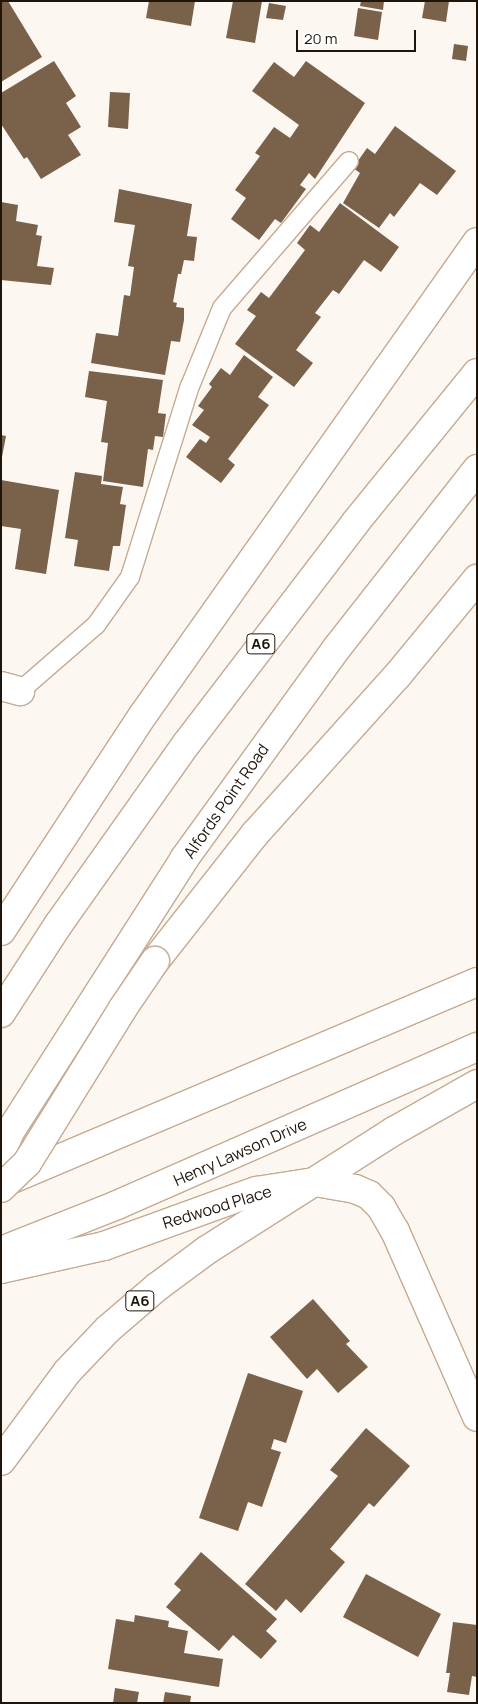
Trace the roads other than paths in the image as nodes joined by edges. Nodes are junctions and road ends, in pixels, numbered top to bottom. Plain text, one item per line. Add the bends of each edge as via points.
1 (349, 161) dead end
2 (477, 242) edge
3 (477, 373) edge
4 (477, 469) edge
5 (477, 579) edge
6 (10, 689) edge
7 (1, 931) edge
8 (477, 982) edge
9 (1, 1013) edge
10 (477, 1047) edge
11 (477, 1084) edge
12 (1, 1152) edge
13 (316, 1182) junction
14 (1, 1183) edge
15 (1, 1188) edge
16 (1, 1251) edge
17 (1, 1269) edge
18 (477, 1417) edge
19 (1, 1461) edge

1 - 6 lane via 222,308 190,386 130,577 96,625
2 - 7 main road via 143,715
3 - 9 main road, A6 via 355,523 205,720 58,925
4 - 12 main road, Alfords Point Road via 313,680 190,852 126,946 11,1130
5 - 15 main road, bridge via 397,676 254,834 155,961 27,1163
8 - 14 main road
10 - 16 main road, Henry Lawson Drive via 126,1201
11 - 13 main road, A6 via 394,1131
13 - 17 main road, Redwood Place via 256,1191 104,1246
13 - 18 main road, Redwood Place via 355,1189 369,1195 381,1206
13 - 19 main road, A6 via 207,1250 108,1329 67,1372

